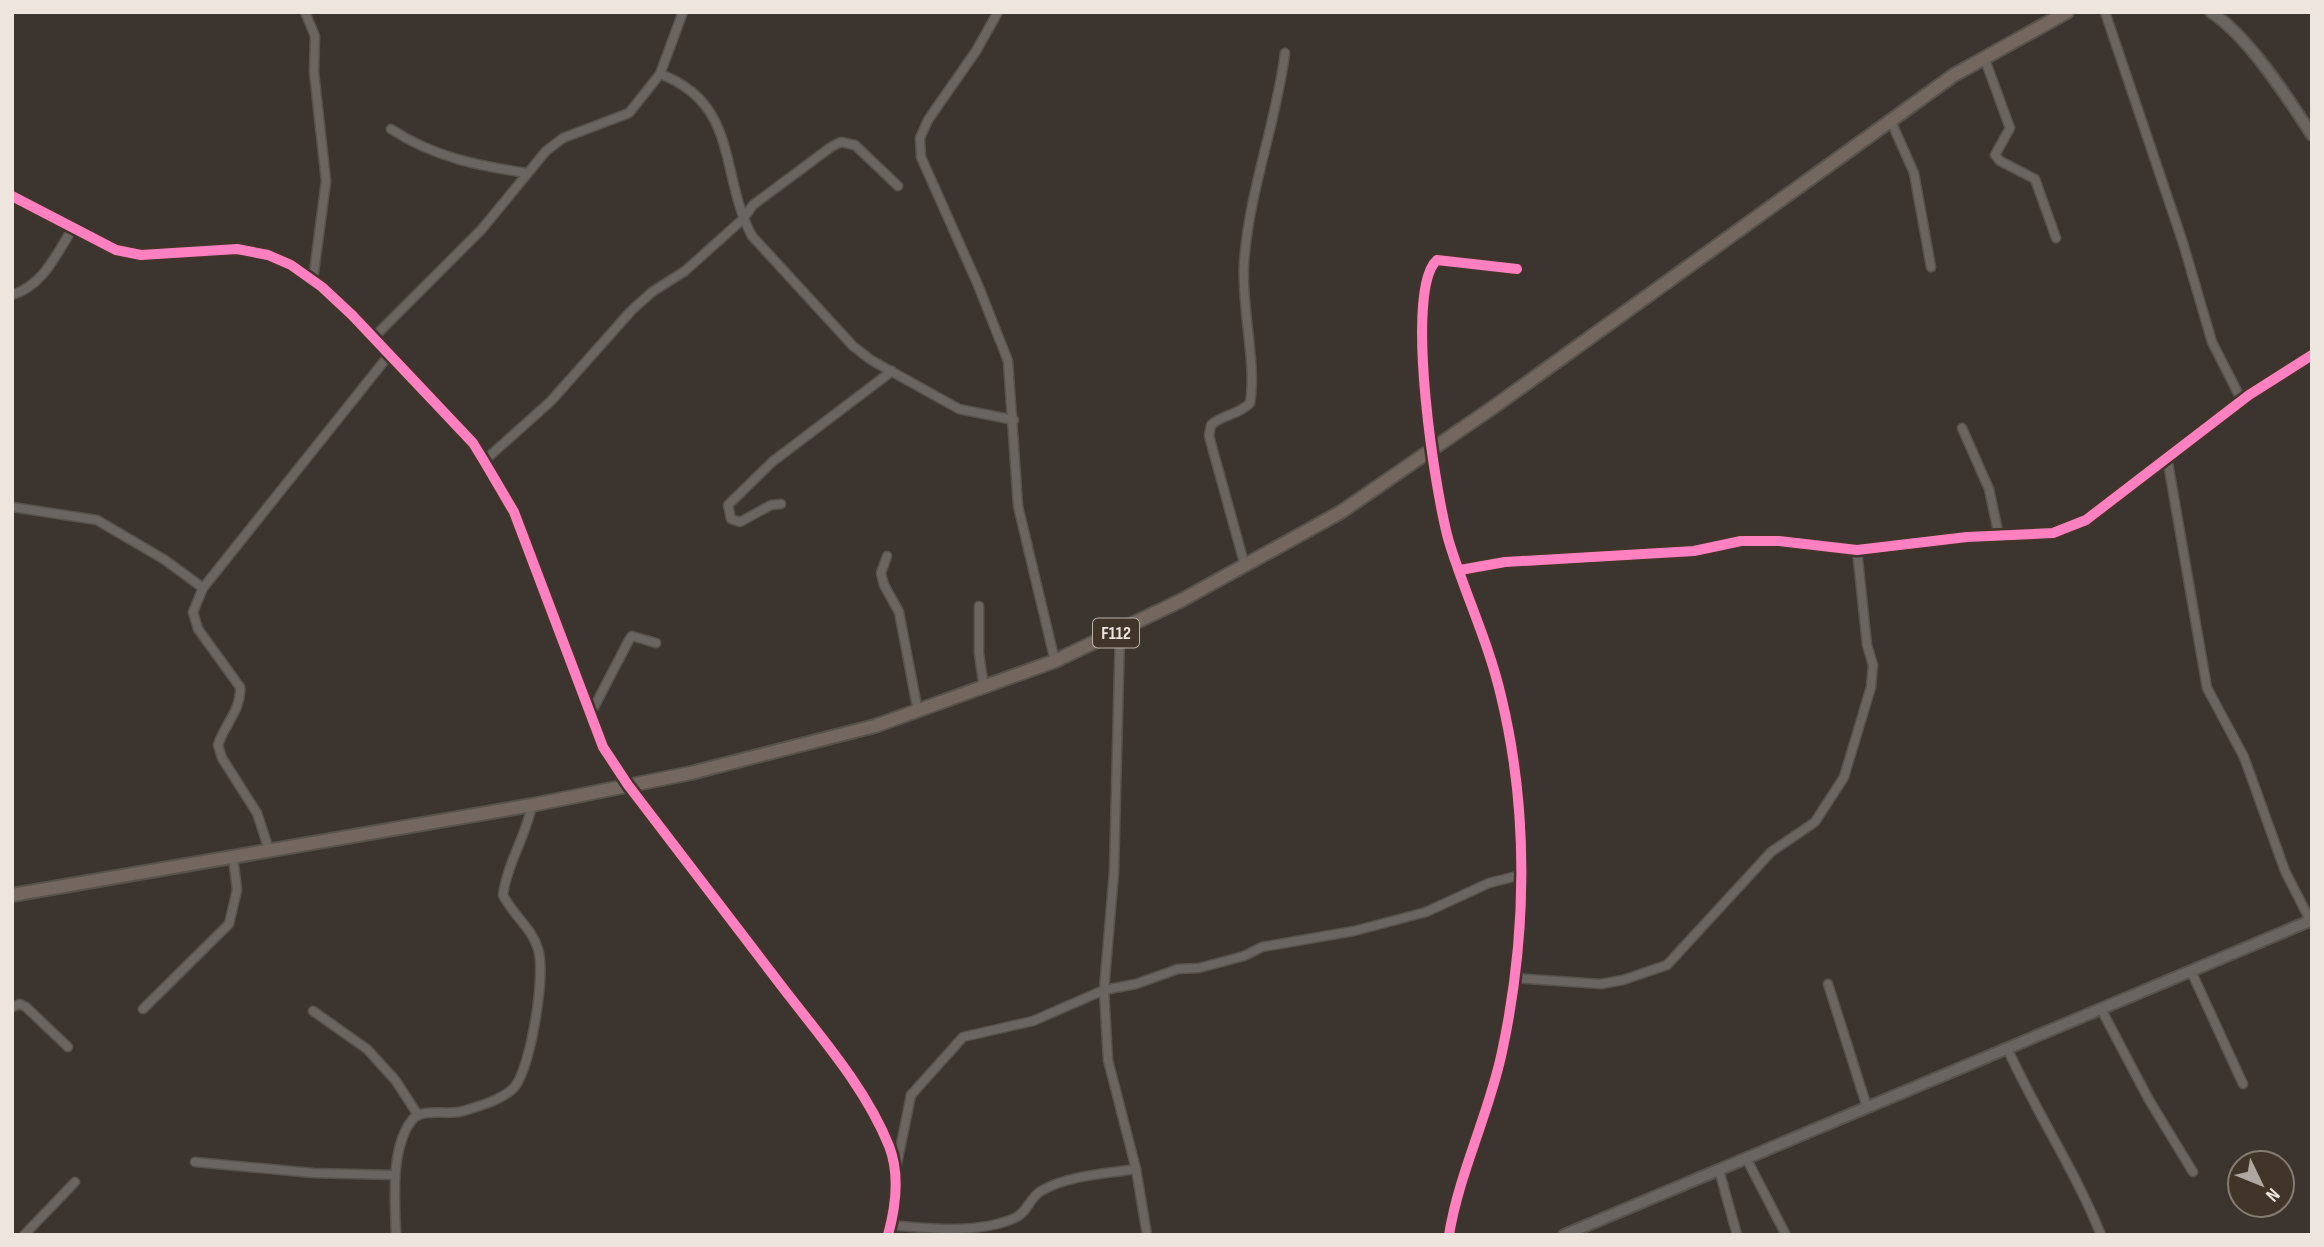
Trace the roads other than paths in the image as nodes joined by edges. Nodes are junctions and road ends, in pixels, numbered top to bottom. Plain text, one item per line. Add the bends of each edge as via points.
1 (304, 12) edge
2 (683, 12) edge
3 (998, 12) edge
4 (2067, 12) edge
5 (2105, 12) edge
6 (2211, 12) edge
7 (1285, 53) dead end
8 (1984, 57) junction
9 (660, 74) junction
10 (1890, 119) junction
11 (391, 130) dead end
12 (2312, 135) edge
13 (527, 173) junction
14 (898, 186) dead end
15 (12, 196) edge
16 (743, 219) junction
17 (73, 228) junction
18 (2056, 238) dead end
19 (1931, 267) dead end
20 (1517, 269) dead end
21 (313, 280) junction
22 (12, 295) edge
23 (373, 338) junction
24 (390, 355) junction
25 (2312, 355) edge
26 (892, 371) junction
27 (2242, 401) junction
28 (1014, 420) junction
29 (1962, 428) dead end
30 (1433, 450) junction
31 (2167, 457) junction
32 (484, 461) junction
33 (781, 504) dead end
34 (12, 507) edge
35 (1999, 536) junction
36 (1857, 550) junction
37 (887, 556) dead end
38 (1245, 566) junction
39 (1460, 570) junction
40 (203, 588) junction
41 (979, 606) dead end
42 (1120, 631) junction
43 (656, 643) dead end
44 (1055, 660) junction
45 (984, 689) junction
46 (918, 712) junction
47 (591, 713) junction
48 (628, 785) junction
49 (532, 805) junction
50 (269, 850) junction
51 (233, 857) junction
52 (1521, 875) junction
53 (12, 895) edge
54 (2311, 920) edge
55 (2191, 971) junction
56 (1514, 978) junction
57 (1828, 984) dead end
58 (1104, 990) junction
59 (12, 1007) edge
60 (143, 1009) dead end
61 (2101, 1009) junction
62 (313, 1011) dead end
63 (68, 1047) dead end
64 (2007, 1048) junction
65 (2243, 1084) dead end
66 (1867, 1107) junction
67 (418, 1115) junction
68 (1746, 1158) junction
69 (195, 1162) dead end
70 (1136, 1169) junction
71 (1719, 1170) junction
72 (895, 1171) junction
73 (2193, 1172) dead end
74 (394, 1175) junction
75 (75, 1182) dead end
76 (891, 1225) junction
77 (24, 1235) edge
78 (396, 1235) edge
79 (888, 1235) edge
80 (1147, 1235) edge
81 (1448, 1235) edge
82 (1564, 1235) edge
83 (1737, 1235) edge
84 (1786, 1235) edge
85 (2101, 1235) edge

1 - 21 street via 315,36 326,181
2 - 9 street
3 - 28 street via 920,138 921,158 1008,361
4 - 8 main road, F112
5 - 27 street via 2212,342
6 - 12 main road via 2248,48
7 - 38 street via 1257,173 1244,261 1251,403 1242,412 1218,419 1209,436
8 - 10 main road, F112
8 - 18 street via 2010,128 1995,155 2035,179
9 - 13 street via 629,113 563,138
9 - 16 street via 683,82 716,122 727,147
10 - 19 street via 1914,173
10 - 30 main road, F112
11 - 13 street via 455,160
13 - 23 street via 482,229
14 - 16 street via 855,145 841,142 753,205
15 - 17 street
16 - 26 street via 752,236 853,346
16 - 32 street via 631,311 551,401
17 - 21 street via 116,250 141,255 237,249 291,265
17 - 22 street via 40,280
20 - 30 street via 1448,259 1431,265 1424,297 1422,366
21 - 23 street
23 - 24 street
24 - 32 street via 473,443
24 - 40 street
25 - 27 street
26 - 28 street via 959,408
26 - 33 street via 772,462 727,511 731,519 740,522
27 - 31 street
28 - 44 street via 1018,506
29 - 35 street via 1989,489
30 - 38 main road, F112 via 1341,512
30 - 39 street via 1450,544
31 - 35 street via 2076,526 2053,533
31 - 54 street via 2207,688 2244,757 2285,871
32 - 47 street via 514,512
34 - 40 street via 97,520
35 - 36 street
36 - 39 street via 1741,541 1694,551 1505,562
36 - 56 street via 1873,665 1871,687 1844,777 1815,822 1771,852 1667,965 1601,984
37 - 46 street via 881,573 899,612
38 - 42 main road, F112
39 - 52 street via 1494,668 1516,759
40 - 50 street via 194,612 198,629 240,687 241,696 218,745 265,828
41 - 45 street
42 - 44 main road, F112
42 - 58 street via 1114,872
43 - 47 street via 632,636
44 - 45 main road, F112
45 - 46 main road, F112
46 - 48 main road, F112 via 782,751
47 - 48 street via 603,747
48 - 49 main road, F112
48 - 72 street via 870,1107 890,1147
49 - 50 main road, F112
49 - 67 street via 503,895 538,948 541,970 523,1068 509,1092 460,1113
50 - 51 main road, F112
51 - 53 main road, F112
51 - 60 street via 237,890 229,924
52 - 56 street
52 - 58 street via 1390,922 1262,947 1244,956
54 - 55 main road
55 - 61 main road
55 - 65 street
56 - 81 street via 1503,1052
57 - 66 street
58 - 70 street via 1108,1060
58 - 72 street via 1033,1021 959,1040 911,1095
59 - 63 street via 26,1007
61 - 64 main road
61 - 73 street
62 - 67 street via 367,1049
64 - 66 main road
64 - 85 street via 2040,1118 2079,1183
66 - 68 main road
67 - 74 street via 404,1136
68 - 71 main road
68 - 84 street
69 - 74 street
70 - 76 street via 1054,1185 1007,1220 966,1228
70 - 80 street
71 - 82 main road
71 - 83 street
72 - 76 street
74 - 78 street
75 - 77 street
76 - 79 street

